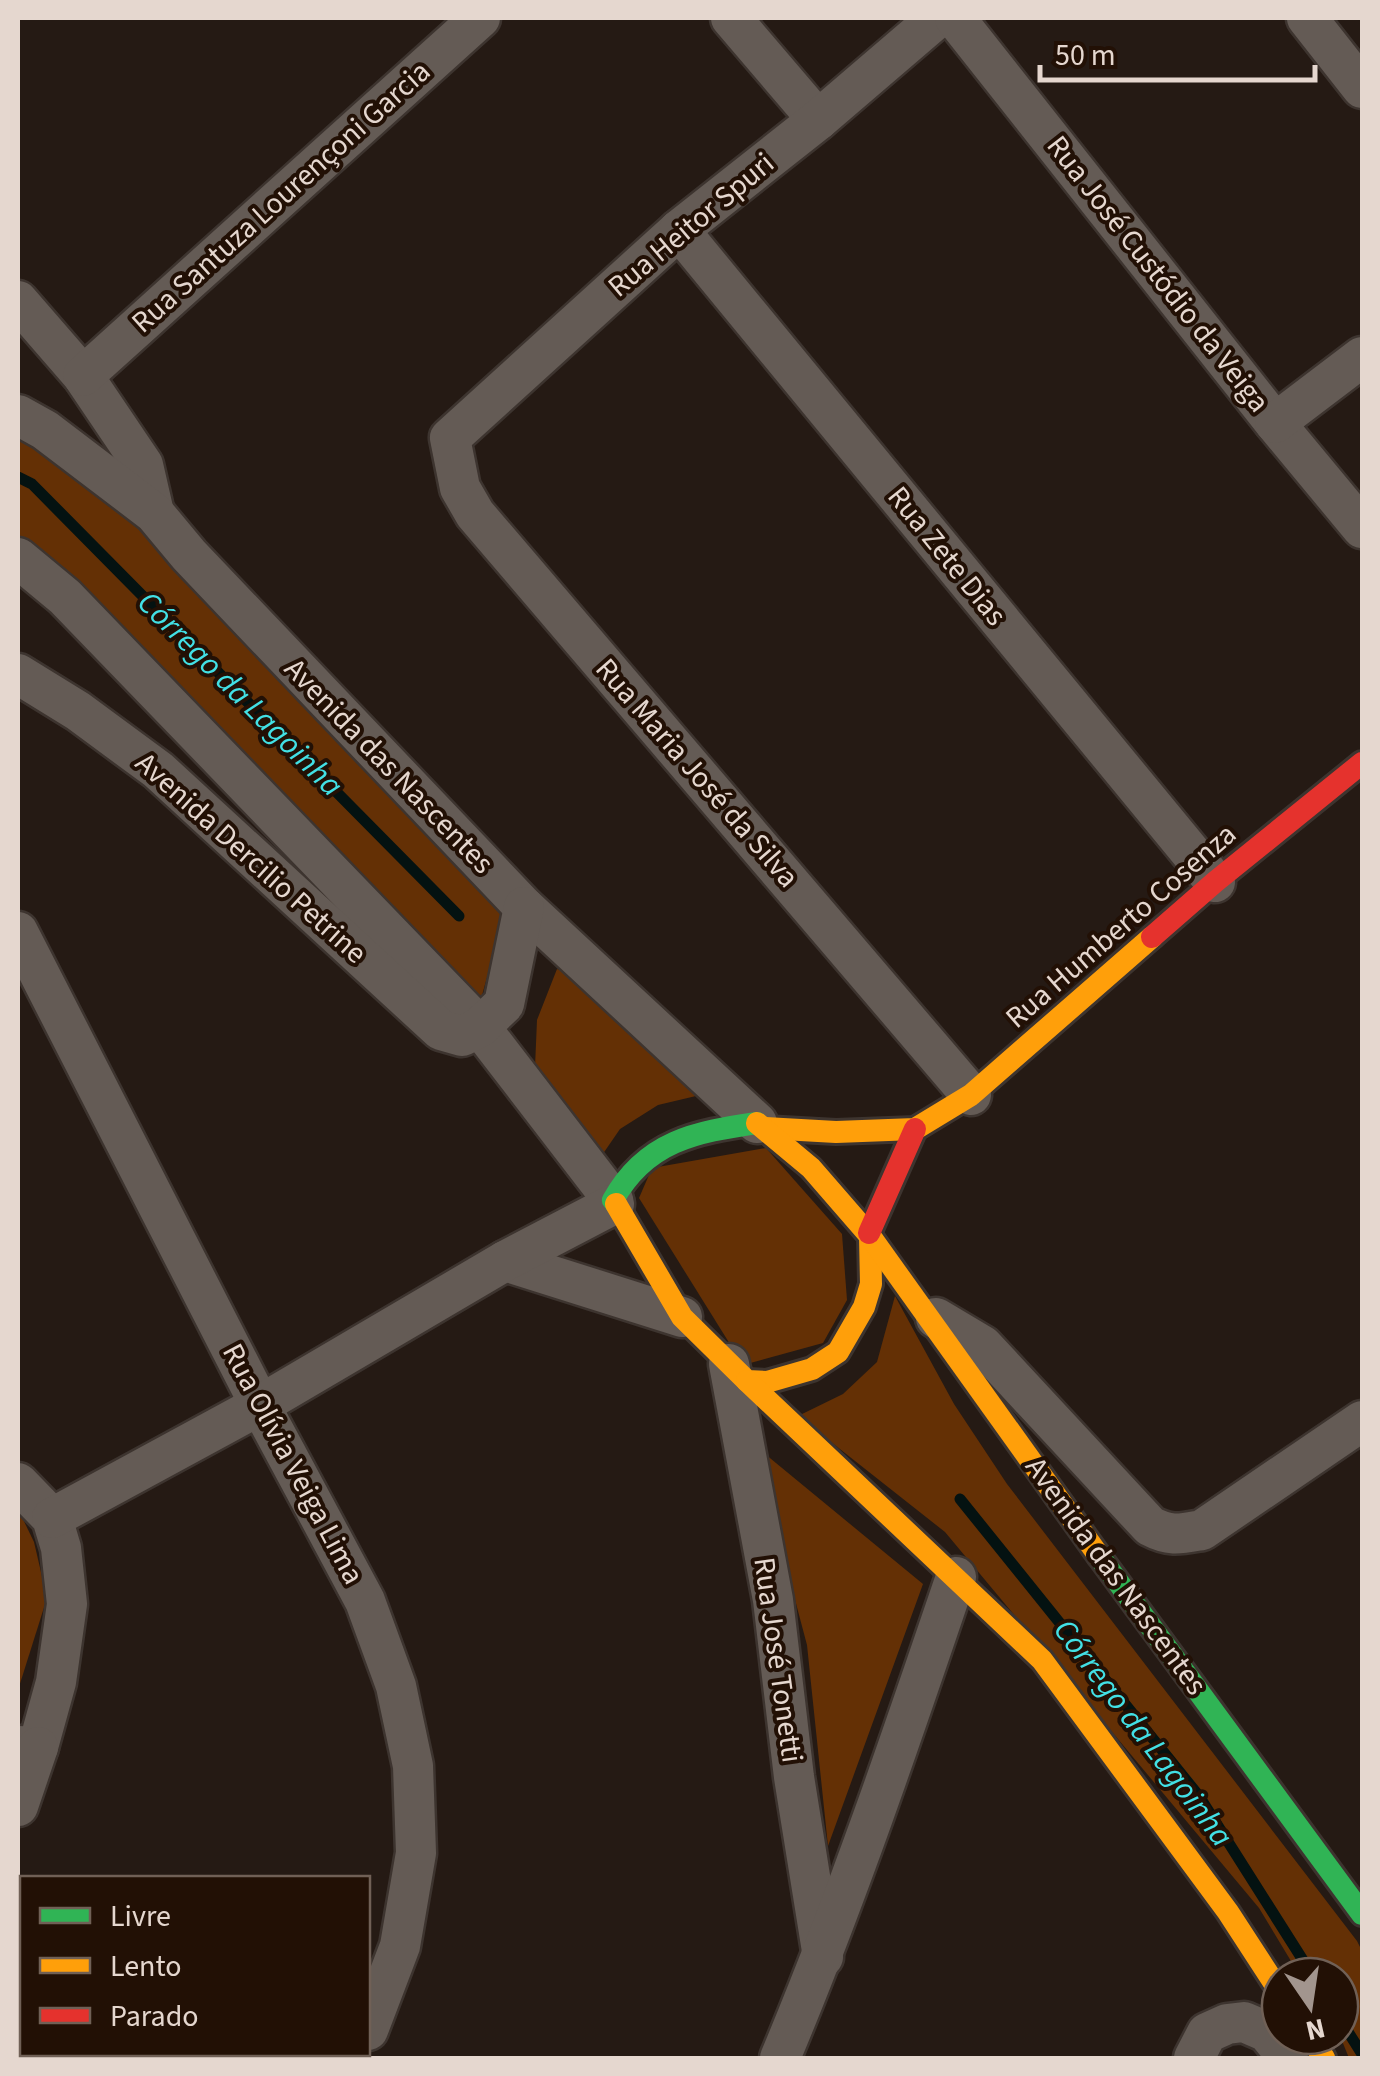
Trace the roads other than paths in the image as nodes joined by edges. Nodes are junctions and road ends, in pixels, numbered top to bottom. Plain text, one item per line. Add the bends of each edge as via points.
1 (480, 18) edge
2 (731, 18) edge
3 (937, 18) edge
4 (955, 18) edge
5 (1307, 18) edge
6 (1362, 88) edge
7 (818, 120) junction
8 (679, 230) junction
9 (18, 301) edge
10 (1362, 356) edge
11 (83, 376) junction
12 (18, 415) edge
13 (1275, 423) junction
14 (450, 438) joint
15 (154, 514) junction
16 (1362, 528) edge
17 (18, 558) edge
18 (18, 674) edge
19 (1362, 763) edge
20 (1215, 882) junction
21 (524, 907) junction
22 (18, 932) edge
23 (480, 1027) junction
24 (972, 1094) junction
25 (761, 1125) junction
26 (914, 1129) junction
27 (613, 1202) junction
28 (870, 1235) junction
29 (505, 1262) junction
30 (924, 1310) junction
31 (682, 1317) junction
32 (738, 1372) junction
33 (260, 1405) junction
34 (1358, 1435) edge
35 (18, 1483) edge
36 (52, 1518) junction
37 (956, 1577) junction
38 (28, 1746) edge
39 (18, 1806) edge
40 (1362, 1914) edge
41 (822, 1957) junction
42 (1260, 1961) edge
43 (370, 2025) edge
44 (780, 2058) edge
45 (1194, 2058) edge
46 (1288, 2058) edge

1 - 11 street, Rua Santuza Lourençoni Garcia
2 - 7 street
3 - 7 street, Rua Heitor Spuri
4 - 13 street, Rua José Custódio da Veiga
5 - 6 street
7 - 8 street, Rua Heitor Spuri
8 - 14 street, Rua Heitor Spuri
8 - 20 street, Rua Zete Dias
9 - 11 street
10 - 13 street
11 - 15 street via 143,465
12 - 15 street, Avenida das Nascentes
13 - 16 street, Rua José Custódio da Veiga
14 - 24 street, Rua Maria José da Silva via 460,488 475,514
15 - 21 street, Avenida das Nascentes
17 - 23 street via 65,597
18 - 23 street, Avenida Dercilio Petrine via 158,770 441,1030 462,1036
19 - 20 street, Rua Humberto Cosenza
20 - 24 street, Rua Humberto Cosenza
21 - 23 street via 504,1004
21 - 25 street, Avenida das Nascentes
22 - 33 street, Rua Olívia Veiga Lima
23 - 27 street
24 - 26 street, Rua Humberto Cosenza
25 - 26 street, Rua Humberto Cosenza via 836,1132
25 - 27 street via 678,1140 646,1158
25 - 28 street via 811,1168
26 - 28 street
27 - 29 street
27 - 31 street
28 - 30 street, Avenida das Nascentes
28 - 32 street via 871,1284 838,1352 812,1369 767,1382
29 - 31 street
29 - 33 street
30 - 34 street via 984,1346 1150,1526 1164,1533 1202,1530
30 - 40 street, Avenida das Nascentes
31 - 32 street
32 - 37 street
32 - 41 street, Rua José Tonetti
33 - 36 street
33 - 43 street, Rua Olívia Veiga Lima via 366,1600 396,1686 413,1766 416,1853 400,1946
35 - 36 street
36 - 38 street via 66,1604 56,1682
37 - 41 street
37 - 42 street via 1042,1660
38 - 39 street
41 - 44 street
45 - 46 street via 1208,2033 1244,2022 1266,2032

